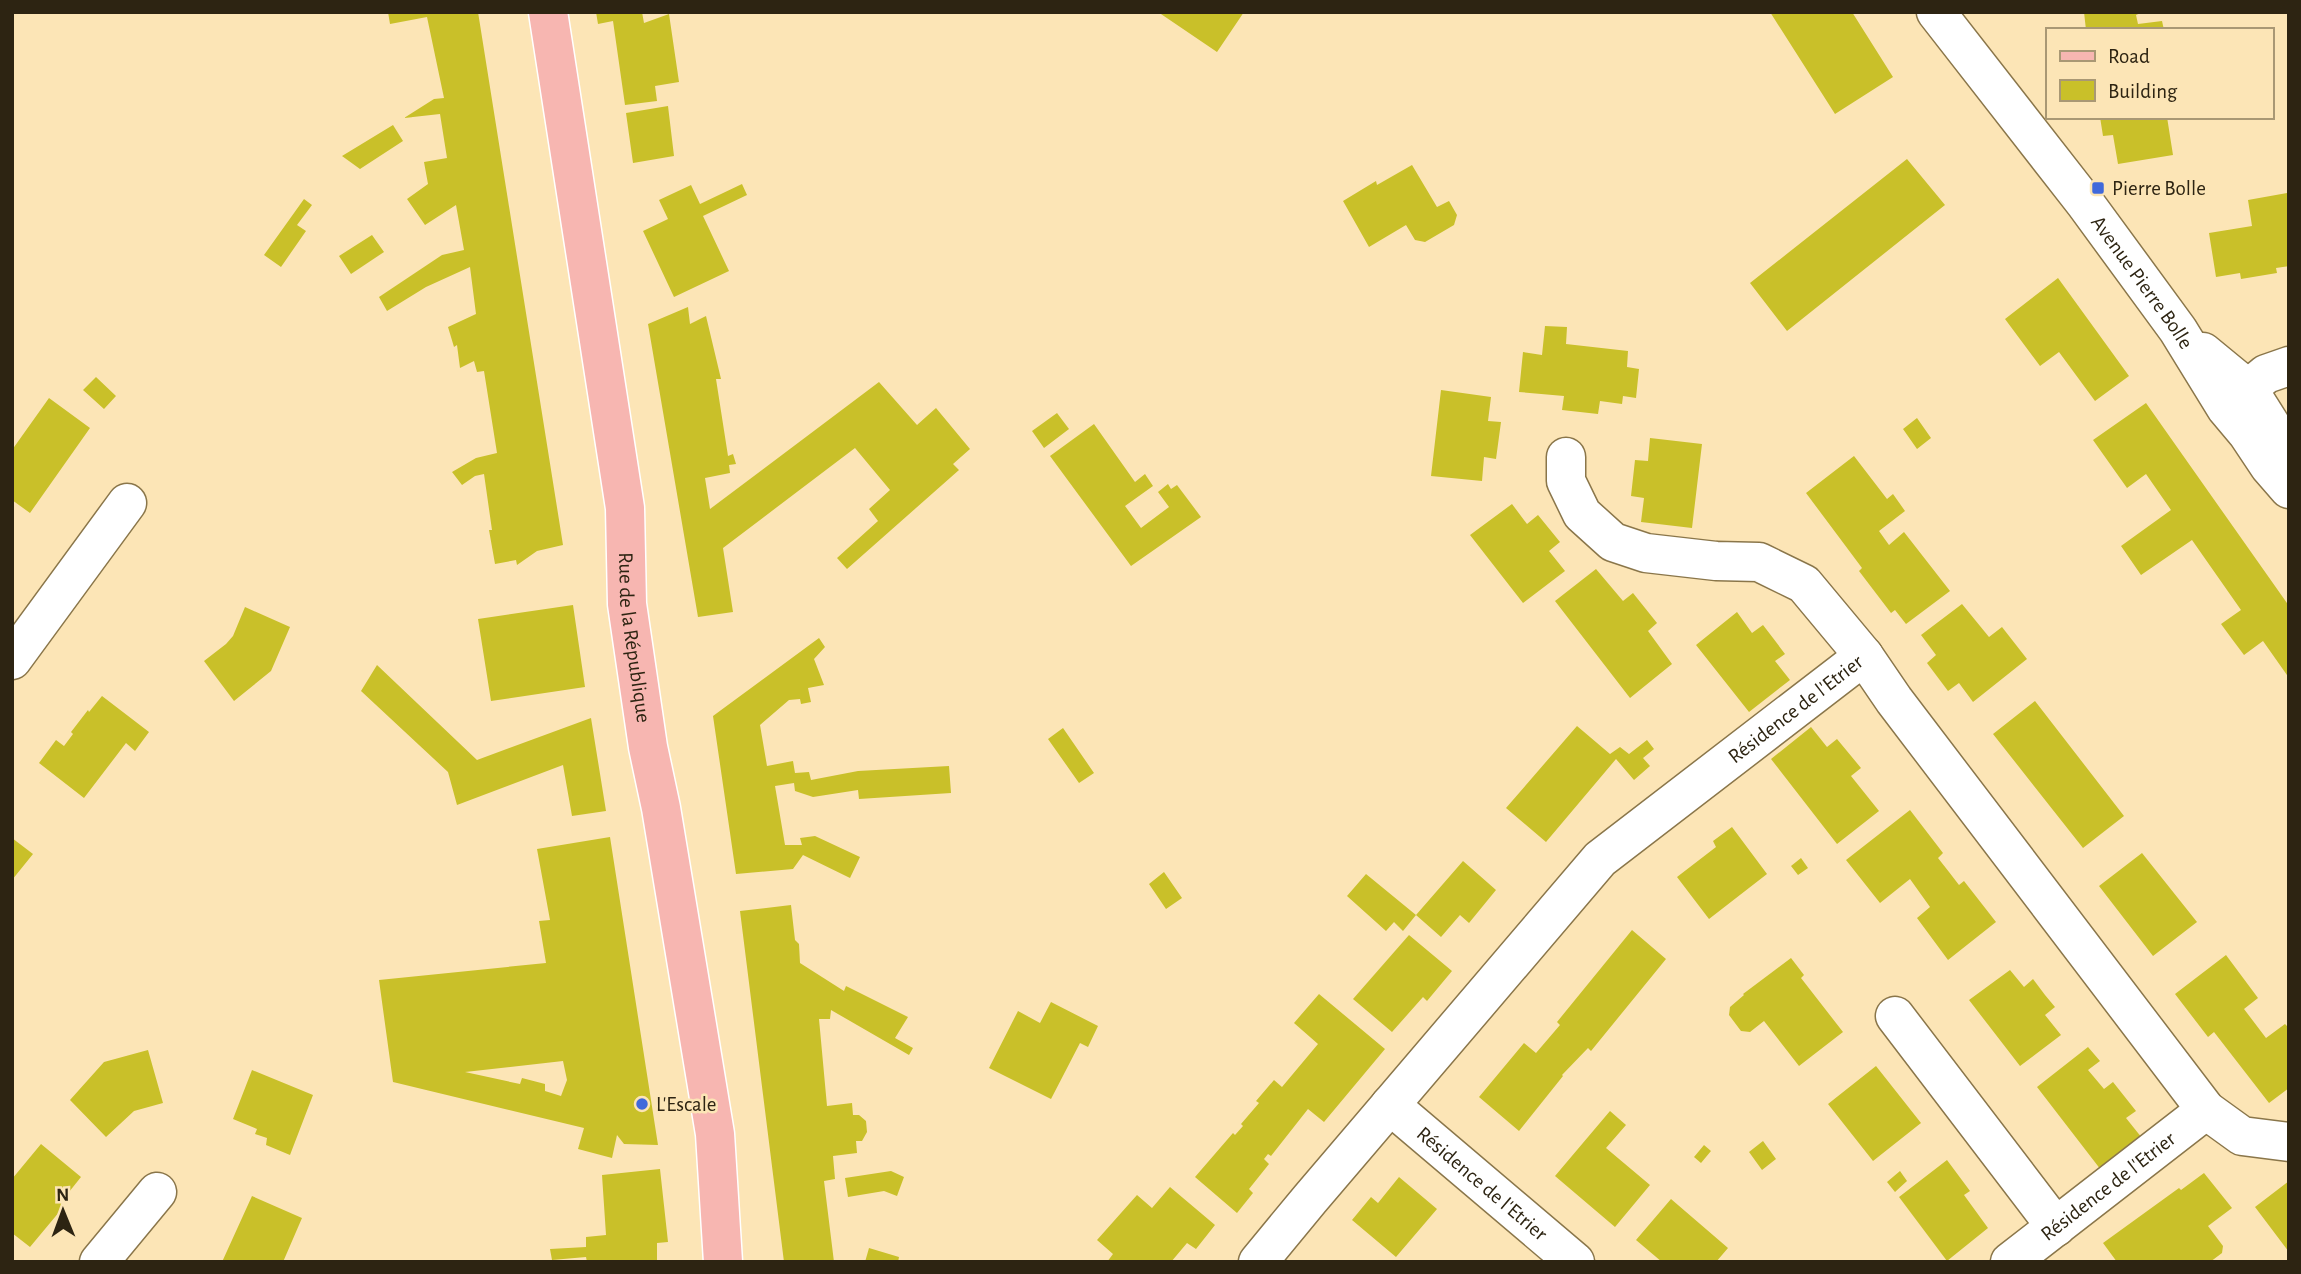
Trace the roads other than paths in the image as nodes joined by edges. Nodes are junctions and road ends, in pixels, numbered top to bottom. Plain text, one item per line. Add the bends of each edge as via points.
1 (548, 12) edge
2 (1936, 12) edge
3 (2289, 366) edge
4 (2237, 399) junction
5 (1566, 457) dead end
6 (2284, 467) edge
7 (127, 503) dead end
8 (1864, 656) junction
9 (12, 660) edge
10 (1895, 1016) dead end
11 (1390, 1105) junction
12 (2206, 1111) junction
13 (2289, 1142) edge
14 (157, 1192) dead end
15 (2056, 1227) junction
16 (99, 1262) edge
17 (723, 1262) edge
18 (1258, 1262) edge
19 (1575, 1262) edge
20 (2010, 1262) edge

1 - 17 main road, Rue de la République via 625,508 628,604 641,697 715,1135
2 - 4 street, Avenue Pierre Bolle via 2178,330
3 - 4 street via 2266,374
4 - 6 street, Avenue Pierre Bolle
5 - 8 street via 1566,481 1582,514 1613,542 1646,553 1759,562 1804,584
7 - 9 street
8 - 11 street, Résidence de l'Etrier via 1600,859
8 - 12 street, Résidence de l'Etrier
10 - 15 street
11 - 18 street, Résidence de l'Etrier
11 - 19 street, Résidence de l'Etrier
12 - 13 street, Résidence de l'Etrier via 2242,1136
12 - 15 street, Résidence de l'Etrier
14 - 16 street
15 - 20 street, Résidence de l'Etrier

